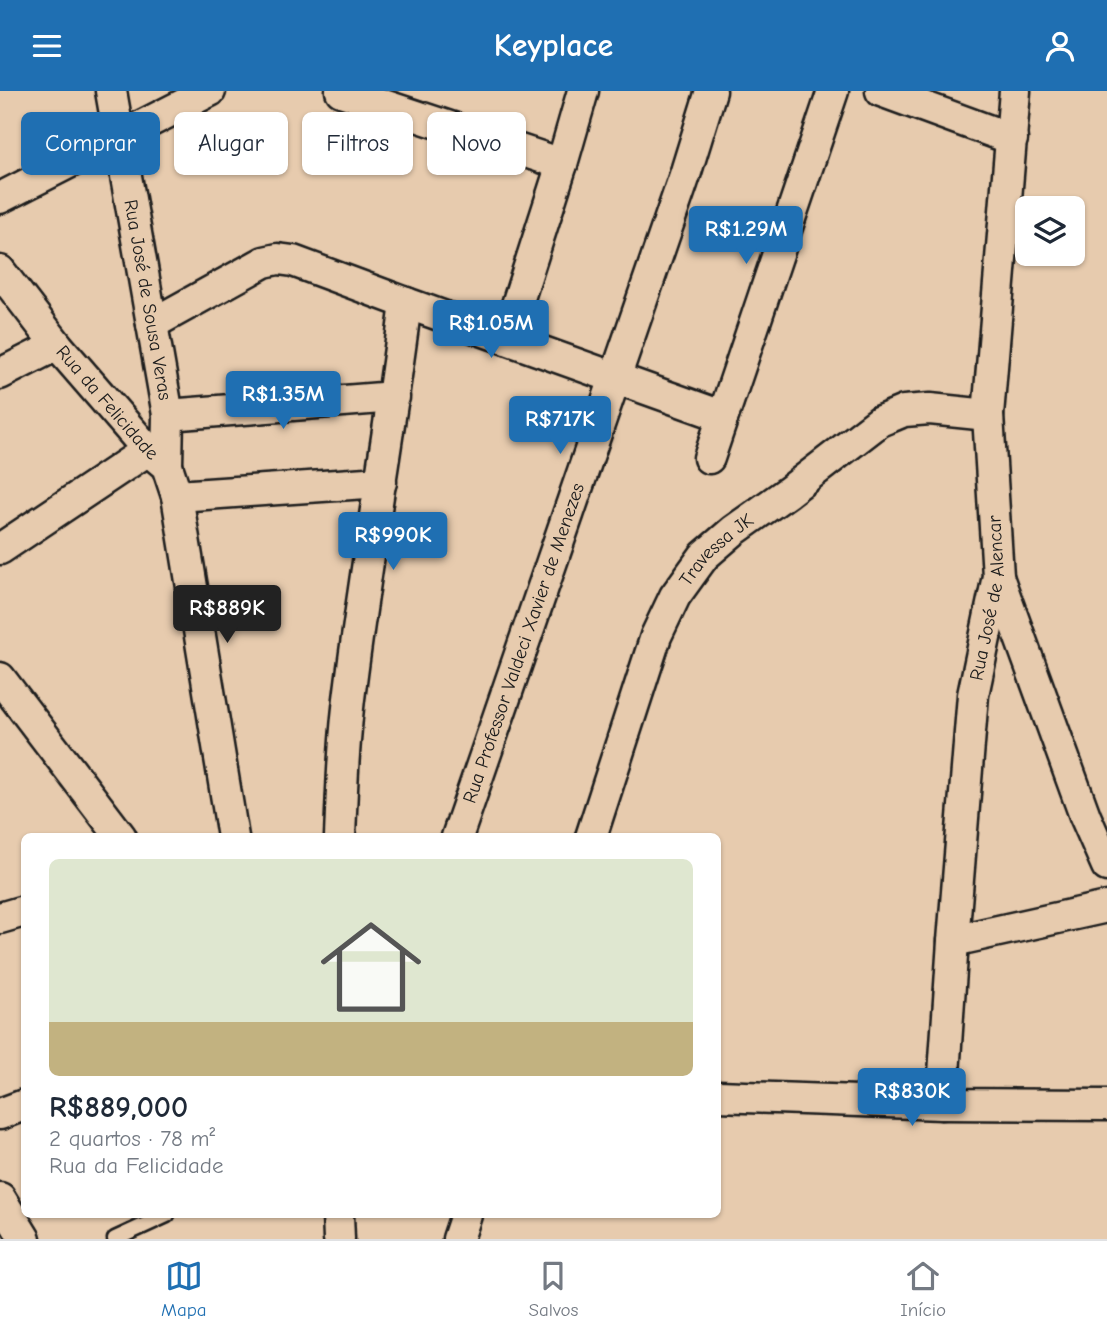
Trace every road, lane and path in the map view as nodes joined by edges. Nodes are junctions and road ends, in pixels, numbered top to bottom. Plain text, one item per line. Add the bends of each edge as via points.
1 (111, 91) edge
2 (210, 91) edge
3 (341, 91) edge
4 (583, 91) edge
5 (710, 91) edge
6 (833, 91) edge
7 (881, 91) edge
8 (1016, 91) edge
9 (115, 112) edge
10 (160, 117) edge
11 (1012, 139) junction
12 (562, 164) junction
13 (46, 175) edge
14 (126, 175) edge
15 (0, 198) edge
16 (0, 271) edge
17 (407, 303) junction
18 (152, 324) junction
19 (506, 339) junction
20 (57, 345) junction
21 (0, 374) edge
22 (614, 377) junction
23 (394, 397) junction
24 (168, 415) junction
25 (988, 415) junction
26 (722, 416) junction
27 (158, 458) junction
28 (709, 458) dead end
29 (381, 482) junction
30 (177, 496) junction
31 (0, 549) edge
32 (998, 576) junction
33 (0, 678) edge
34 (1096, 812) edge
35 (118, 833) edge
36 (232, 833) edge
37 (340, 833) edge
38 (458, 833) edge
39 (592, 833) edge
40 (1107, 866) edge
41 (1107, 907) edge
42 (21, 912) edge
43 (0, 918) edge
44 (953, 940) junction
45 (721, 1096) edge
46 (942, 1104) junction
47 (1107, 1105) edge
48 (21, 1106) edge
49 (0, 1114) edge
50 (0, 1198) edge
51 (161, 1218) edge
52 (338, 1218) edge
53 (466, 1218) edge
54 (25, 1239) edge
55 (116, 1239) edge
56 (339, 1239) edge
57 (458, 1239) edge

1 - 9 street, Rua José de Sousa Veras
2 - 10 street
3 - 12 street
4 - 12 street
5 - 22 street, Rua Professor Valdeci Xavier de Menezes
6 - 26 street
7 - 11 street
8 - 11 street, Rua José de Alencar
11 - 25 street, Rua José de Alencar
12 - 19 street
13 - 15 street
14 - 18 street, Rua José de Sousa Veras
16 - 20 street, Rua da Felicidade
17 - 18 street via 304,264 278,259 264,262
17 - 19 street
17 - 23 street
18 - 24 street, Rua José de Sousa Veras
19 - 22 street
20 - 21 street
20 - 27 street, Rua da Felicidade
22 - 26 street
22 - 38 street, Rua Professor Valdeci Xavier de Menezes
23 - 24 street
23 - 29 street
24 - 27 street, Rua José de Sousa Veras
25 - 32 street, Rua José de Alencar
25 - 39 street, Travessa JK via 930,409 904,411 880,421 704,557 675,596 656,636
26 - 28 street
27 - 30 street, Rua da Felicidade
27 - 31 street
29 - 30 street
29 - 37 street via 351,684
30 - 36 street, Rua da Felicidade
32 - 34 street
32 - 44 street, Rua José de Alencar via 973,695
33 - 35 street
34 - 40 street
41 - 44 street
42 - 43 street
44 - 46 street, Rua José de Alencar
45 - 46 street
46 - 47 street
48 - 49 street
50 - 54 street
51 - 55 lane
52 - 56 street
53 - 57 street

